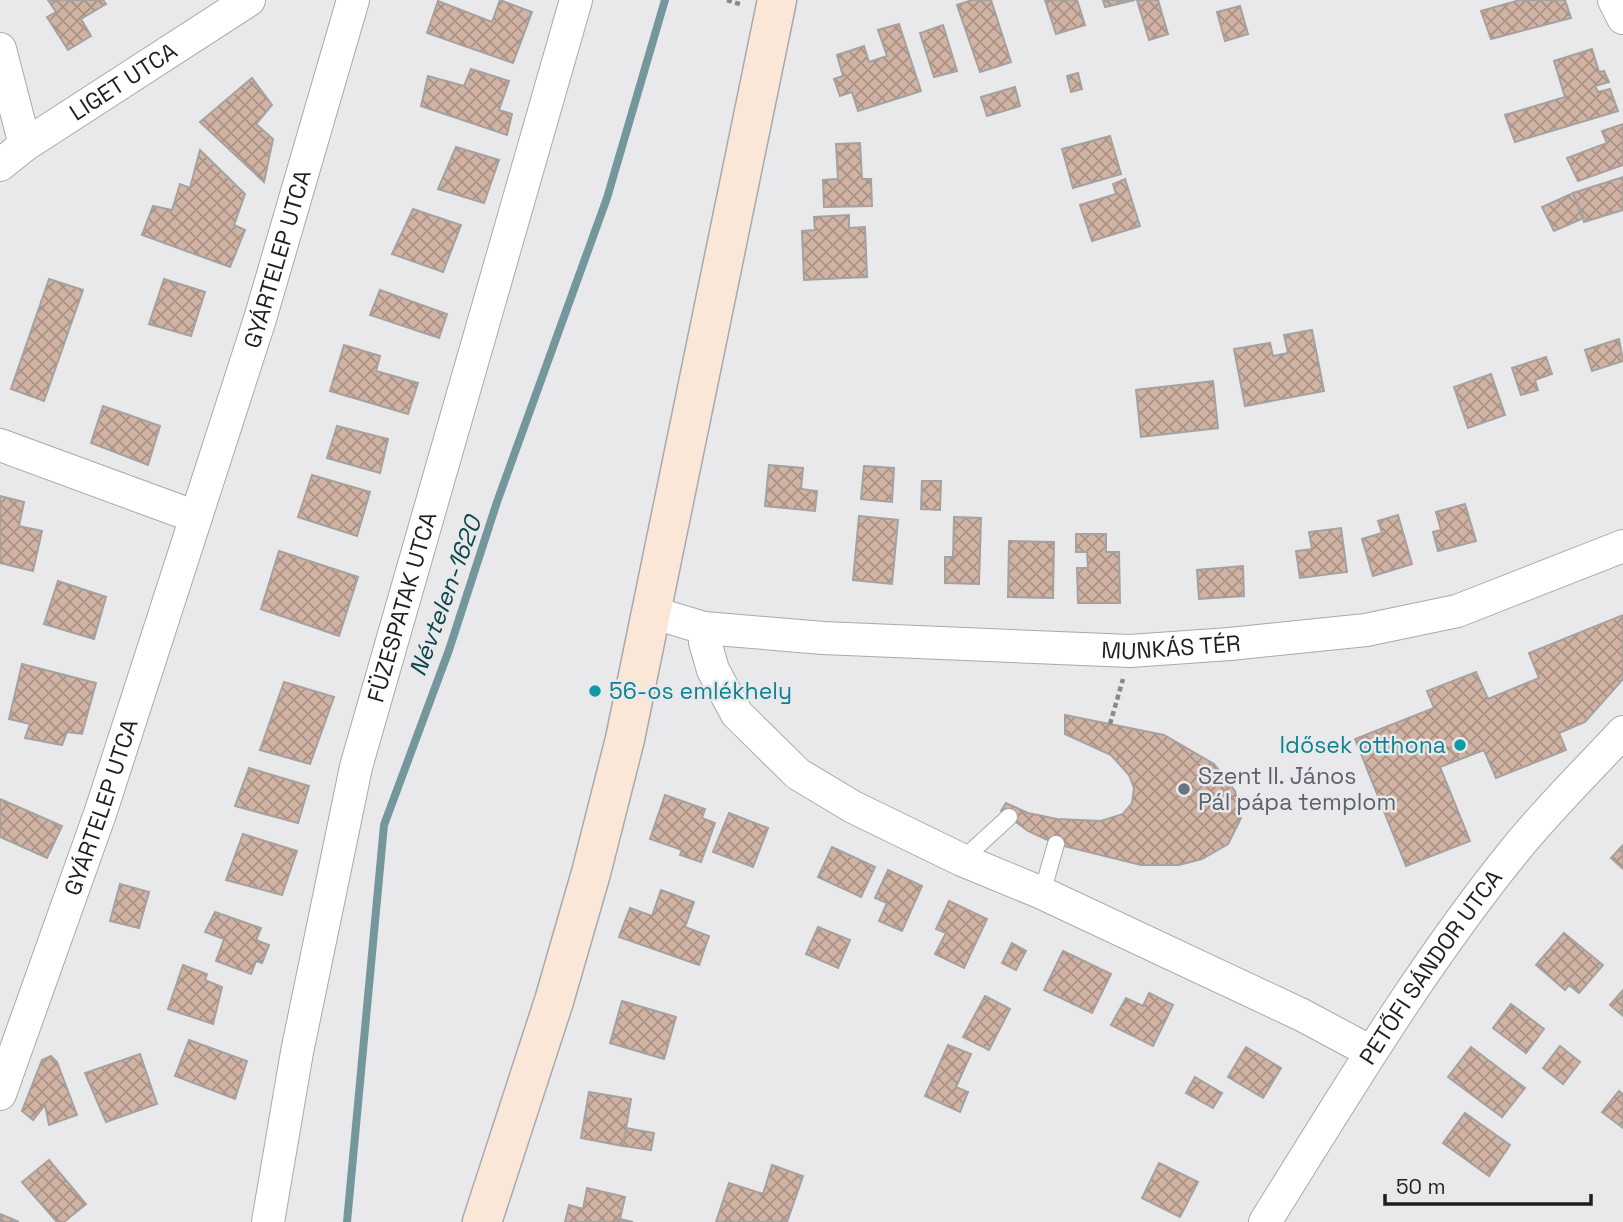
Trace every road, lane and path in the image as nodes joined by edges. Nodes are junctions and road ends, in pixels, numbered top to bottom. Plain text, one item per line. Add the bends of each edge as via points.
1 (248, 0) edge
2 (353, 0) edge
3 (576, 0) edge
4 (777, 0) edge
5 (1614, 0) edge
6 (1623, 18) edge
7 (0, 49) edge
8 (25, 145) junction
9 (0, 165) edge
10 (0, 445) edge
11 (196, 517) junction
12 (1623, 546) edge
13 (651, 612) junction
14 (705, 628) junction
15 (1130, 651) junction
16 (1110, 724) dead end
17 (1623, 732) edge
18 (1009, 817) dead end
19 (1056, 844) dead end
20 (962, 860) junction
21 (1042, 893) junction
22 (1371, 1052) junction
23 (0, 1094) edge
24 (268, 1222) edge
25 (482, 1222) edge
26 (1265, 1222) edge

1 - 8 street, LIGET UTCA
2 - 11 street, GYÁRTELEP UTCA via 260,320
3 - 24 street, FÜZESPATAK UTCA via 356,767 297,1052
4 - 13 street
5 - 6 street
7 - 8 street
8 - 9 street, LIGET UTCA
10 - 11 street
11 - 23 street, GYÁRTELEP UTCA via 101,811
12 - 15 street, MUNKÁS TÉR via 1457,611 1325,635
13 - 14 street, MUNKÁS TÉR
13 - 25 street via 591,873
14 - 15 street, MUNKÁS TÉR via 823,638
14 - 20 street via 713,670 737,714 798,774 853,807
15 - 16 path
17 - 22 street, PETŐFI SÁNDOR UTCA via 1509,857
18 - 20 lane
19 - 21 lane
20 - 21 street
21 - 22 street
22 - 26 street, PETŐFI SÁNDOR UTCA

